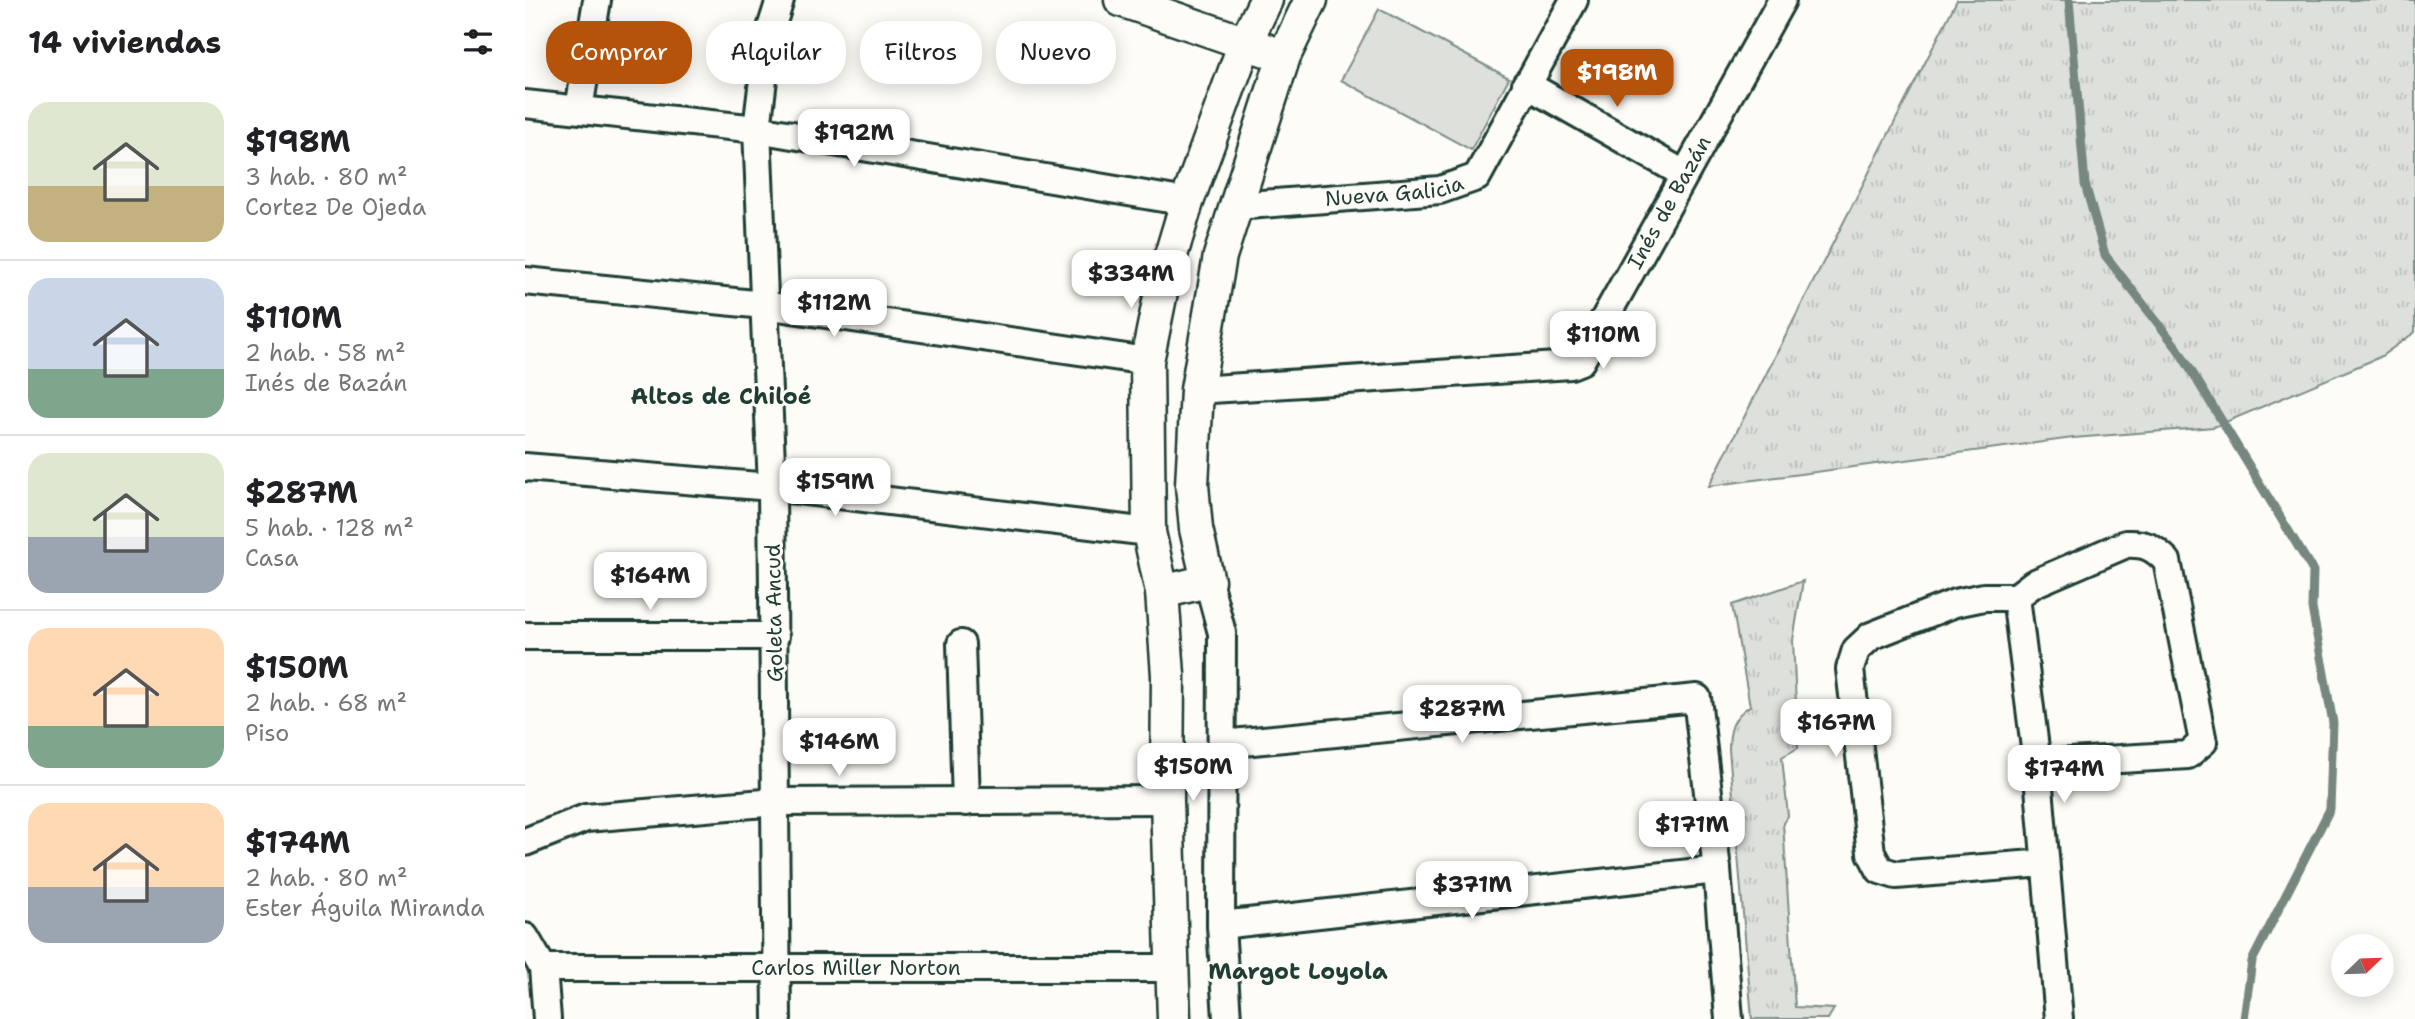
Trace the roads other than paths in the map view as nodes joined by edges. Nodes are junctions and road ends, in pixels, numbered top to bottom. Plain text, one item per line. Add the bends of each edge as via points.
1 (597, 0) edge
2 (780, 0) edge
3 (1121, 0) edge
4 (1266, 0) edge
5 (1311, 0) edge
6 (1574, 0) edge
7 (1782, 0) edge
8 (1245, 43) junction
9 (1284, 56) junction
10 (1526, 84) junction
11 (525, 104) edge
12 (579, 109) junction
13 (757, 129) junction
14 (1685, 174) junction
15 (1187, 202) junction
16 (1236, 206) junction
17 (525, 281) edge
18 (764, 304) junction
19 (1147, 361) junction
20 (1197, 390) junction
21 (525, 467) edge
22 (772, 487) junction
23 (1149, 532) junction
24 (1208, 581) junction
25 (1162, 592) junction
26 (2016, 597) junction
27 (525, 636) edge
28 (775, 636) junction
29 (961, 645) dead end
30 (1223, 744) junction
31 (2037, 764) junction
32 (1167, 800) junction
33 (776, 802) junction
34 (965, 802) junction
35 (525, 842) edge
36 (2045, 863) junction
37 (1717, 870) junction
38 (1221, 925) junction
39 (525, 937) edge
40 (543, 968) junction
41 (1171, 968) junction
42 (775, 970) junction
43 (2052, 1018) edge
44 (547, 1019) edge
45 (776, 1019) edge
46 (1174, 1019) edge
47 (1227, 1019) edge
48 (1728, 1019) edge

1 - 12 street
2 - 13 street, Goleta Ancud via 768,38
3 - 8 street
4 - 8 street
5 - 9 street
6 - 10 street, Nueva Galicia
7 - 14 street, Inés de Bazán
8 - 9 street
8 - 15 street
9 - 16 street
10 - 14 street
10 - 16 street, Nueva Galicia via 1477,177 1440,190
11 - 12 street
12 - 13 street
13 - 15 street
13 - 18 street, Goleta Ancud
14 - 20 street, Inés de Bazán via 1581,361
15 - 19 street via 1163,282
16 - 20 street via 1220,256
17 - 18 street
18 - 19 street
18 - 22 street, Goleta Ancud
19 - 23 street
20 - 24 street via 1192,485
21 - 22 street
22 - 23 street
22 - 28 street, Goleta Ancud
23 - 25 street
24 - 25 street
24 - 30 street via 1222,633
25 - 32 street via 1168,675
26 - 31 street
26 - 31 street via 2033,584 2126,544 2154,548 2167,561 2203,742 2188,755
26 - 36 street via 1955,603 1871,636 1856,650 1851,682 1871,853 1880,870 1896,875
27 - 28 street
28 - 33 street, Goleta Ancud
29 - 34 street
30 - 37 street via 1697,698
30 - 38 street
31 - 36 street
32 - 34 street
32 - 41 street
33 - 34 street
33 - 35 street via 586,818
33 - 42 street, Goleta Ancud
36 - 43 street
37 - 38 street
37 - 48 street
38 - 47 street
39 - 40 street
40 - 42 street, Carlos Miller Norton
40 - 44 street
41 - 42 street, Carlos Miller Norton
41 - 46 street
42 - 45 street, Goleta Ancud

